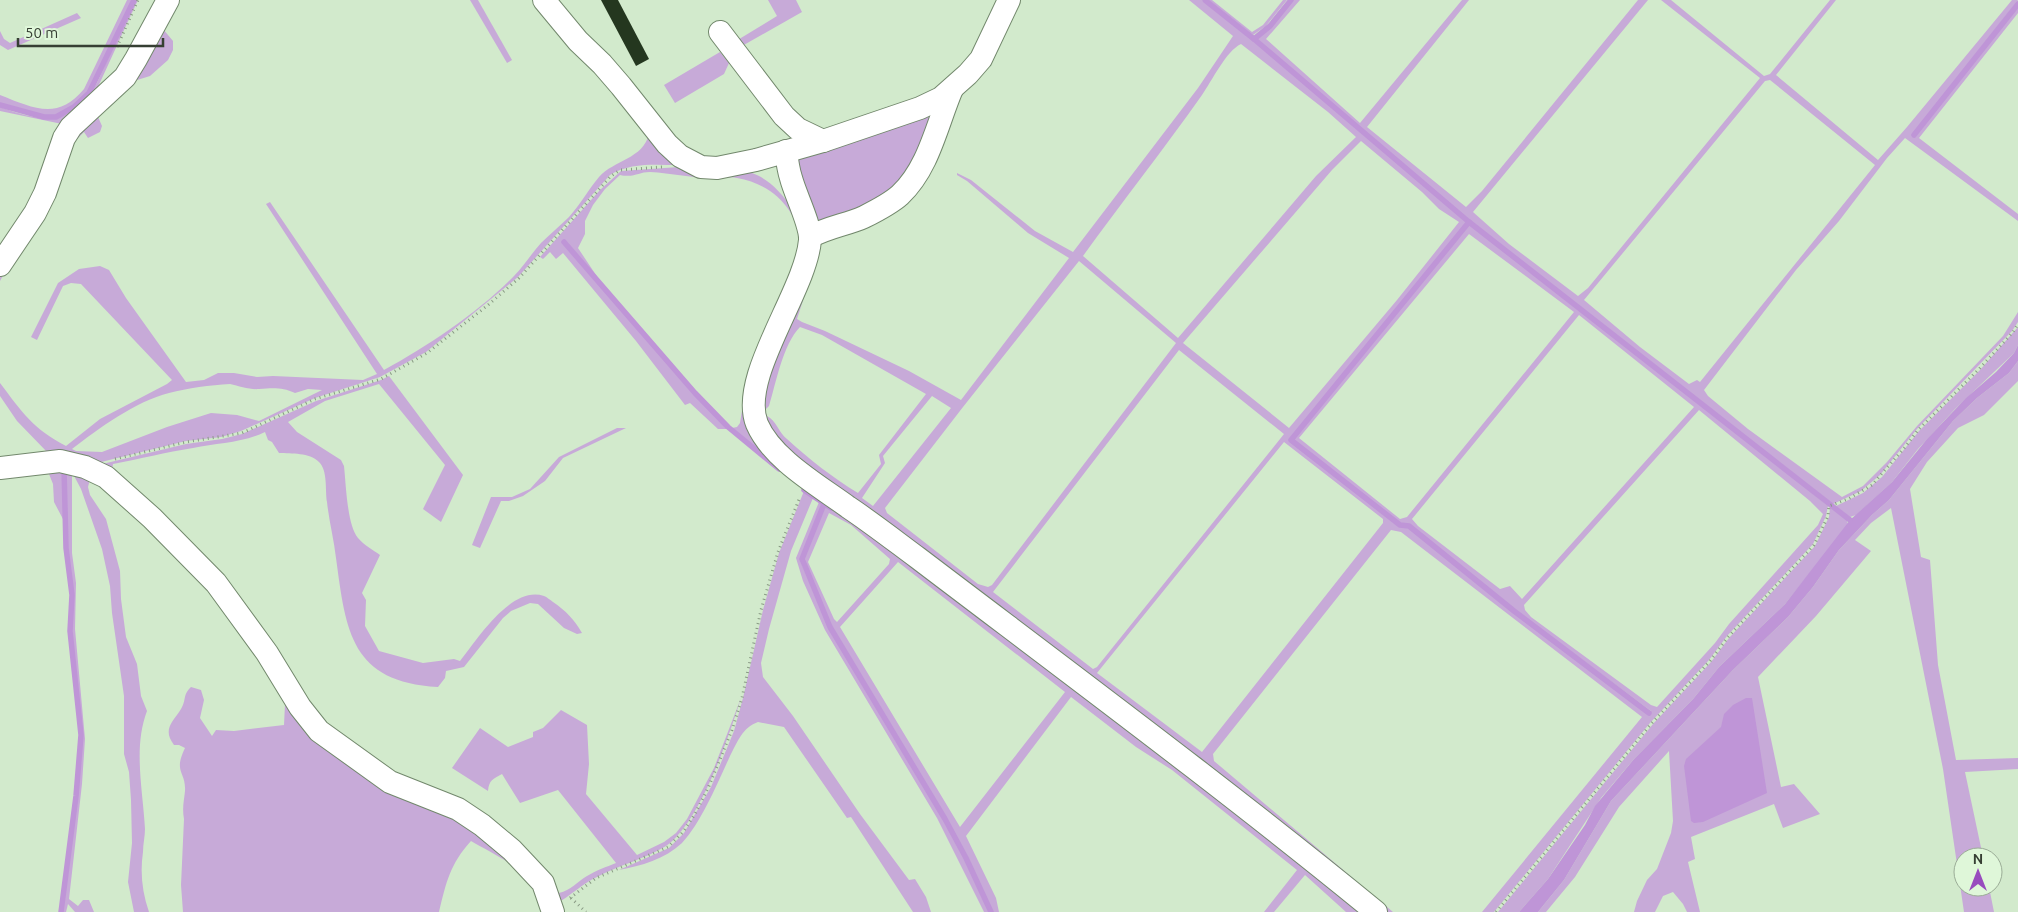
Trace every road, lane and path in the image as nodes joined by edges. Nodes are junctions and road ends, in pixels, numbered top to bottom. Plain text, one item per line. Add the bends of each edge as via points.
1 (168, 0) edge
2 (544, 0) edge
3 (1009, 0) edge
4 (720, 32) dead end
5 (952, 89) junction
6 (823, 141) junction
7 (786, 151) junction
8 (701, 166) junction
9 (810, 237) junction
10 (0, 265) edge
11 (2018, 324) edge
12 (85, 467) junction
13 (0, 468) edge
14 (808, 478) junction
15 (558, 906) edge
16 (586, 912) edge
17 (1376, 912) edge
18 (1496, 912) edge

1 - 10 street via 124,76 71,127 64,138 35,214
2 - 8 street via 621,86 667,144 680,156
3 - 5 street via 980,59
4 - 6 street via 784,116 798,129
5 - 6 street via 920,108
5 - 9 street via 927,154 916,176 900,195 862,218 826,228
6 - 7 street
7 - 8 street via 717,168
7 - 9 street via 790,177
8 - 12 path via 620,170 599,189 520,278 427,353 381,379 315,399 242,433 186,442
9 - 14 street via 806,260 771,341 754,392 753,407 767,441
11 - 18 path via 1979,369 1918,430 1872,485 1829,506 1828,516 1814,544 1651,724
12 - 13 street via 60,461
12 - 15 street via 113,483 216,583 319,731 390,782 458,809 482,825 512,850
14 - 15 path via 778,552 732,730 695,814 668,847 596,878
14 - 17 street via 1276,830
15 - 16 path

